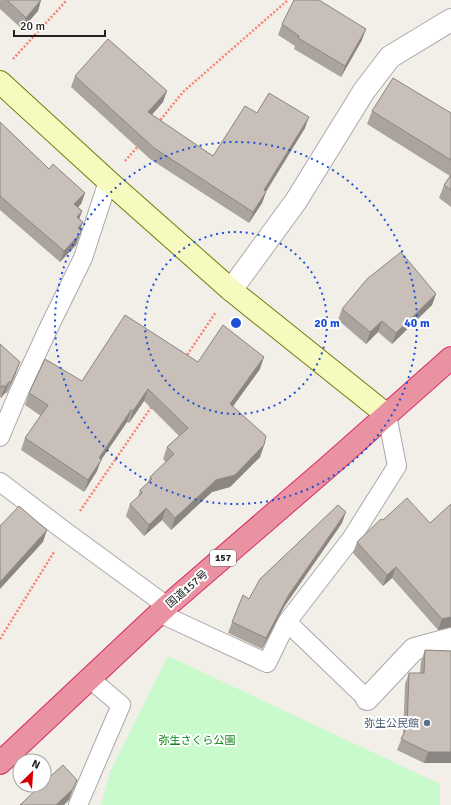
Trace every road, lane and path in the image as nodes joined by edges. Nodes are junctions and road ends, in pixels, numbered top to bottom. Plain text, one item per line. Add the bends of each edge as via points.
1 (67, 0) edge
2 (288, 0) edge
3 (451, 20) edge
4 (10, 62) dead end
5 (0, 82) edge
6 (153, 128) edge
7 (143, 140) edge
8 (108, 181) junction
9 (231, 290) junction
10 (451, 358) edge
11 (182, 362) edge
12 (155, 401) edge
13 (387, 416) junction
14 (0, 437) edge
15 (0, 482) edge
16 (66, 532) junction
17 (163, 610) junction
18 (287, 622) junction
19 (0, 639) edge
20 (451, 639) edge
21 (89, 678) junction
22 (368, 699) joint
23 (0, 762) edge
24 (78, 805) edge

1 - 4 path
2 - 6 path via 183,92
3 - 9 street via 390,57 364,91 296,201
5 - 8 street
7 - 8 path
8 - 9 street
8 - 14 lane via 83,258
9 - 11 path
9 - 13 street
10 - 13 highway, 国道157号 / 157
12 - 16 path
13 - 17 highway, 国道157号 / 157
13 - 18 lane via 397,466 351,539
15 - 16 lane
16 - 17 lane
16 - 19 path
17 - 18 lane via 267,663
17 - 21 highway, 国道157号 / 157
18 - 22 lane
20 - 22 street via 414,649
21 - 23 highway, 国道157号 / 157
21 - 24 lane via 121,705

